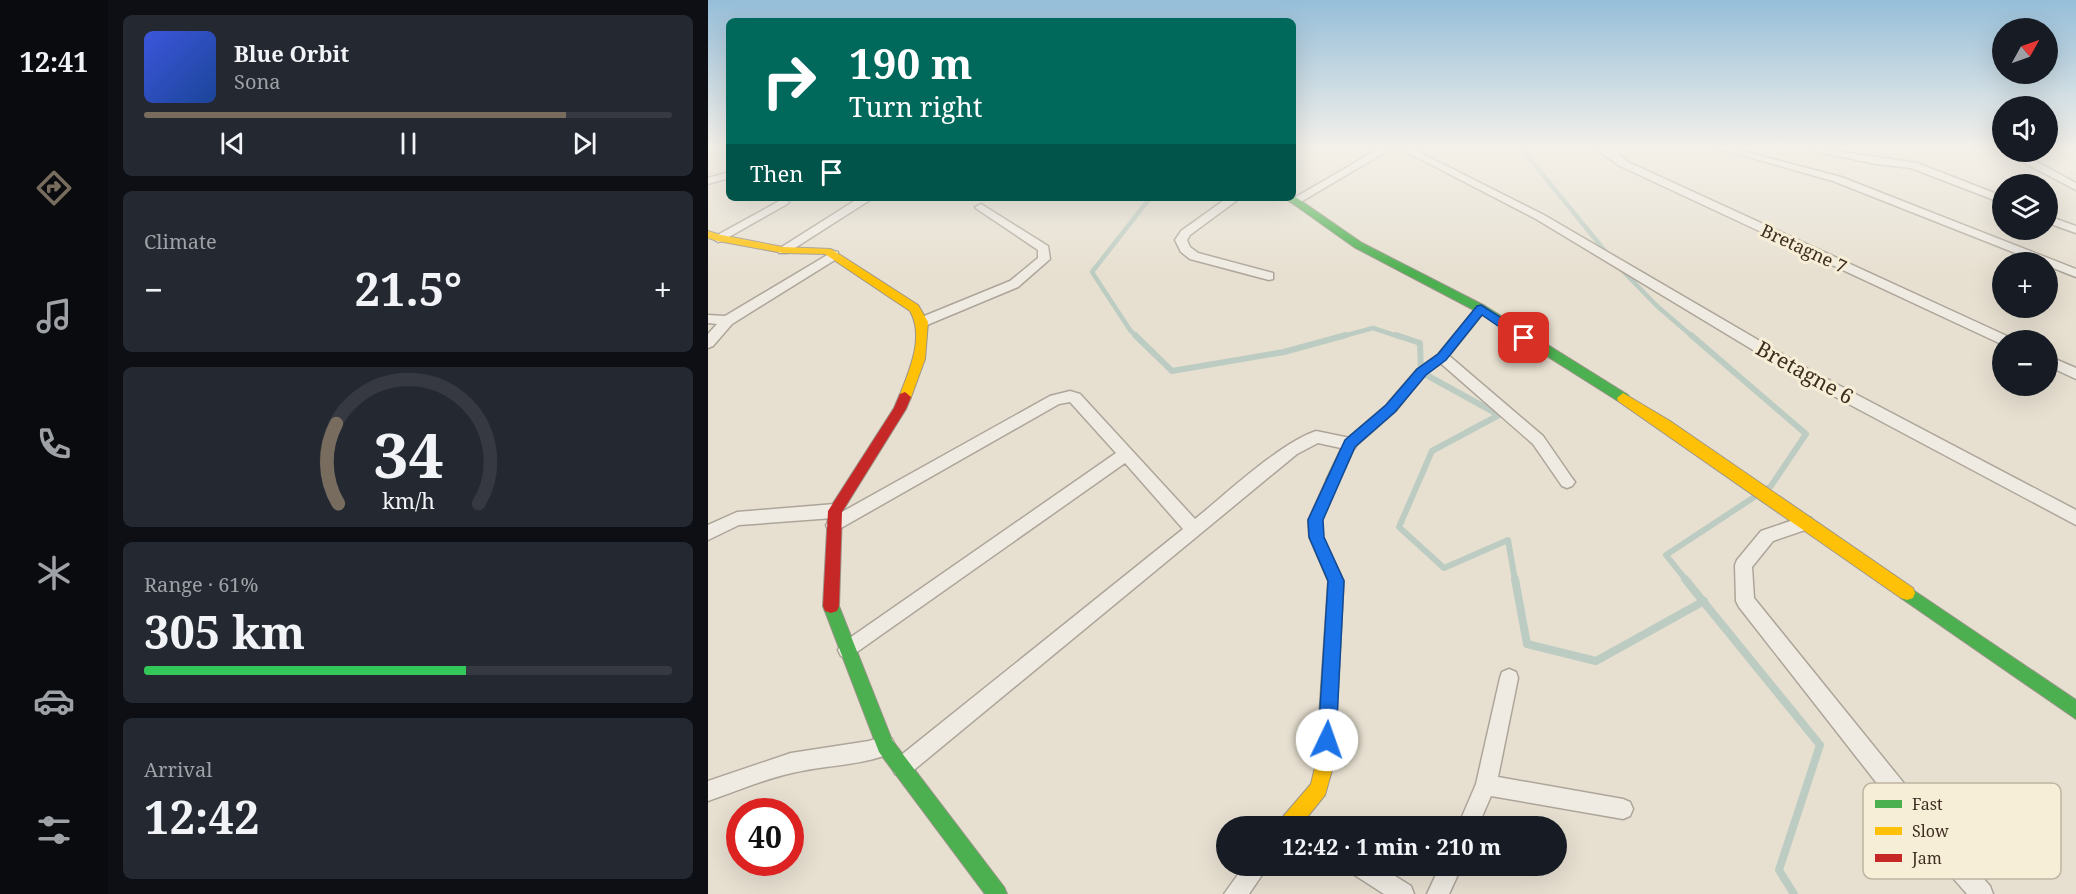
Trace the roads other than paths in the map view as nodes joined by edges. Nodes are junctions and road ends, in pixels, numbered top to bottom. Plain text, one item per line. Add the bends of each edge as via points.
1 (1487, 190) edge
2 (1680, 190) edge
3 (1864, 190) edge
4 (1976, 190) edge
5 (1992, 196) edge
6 (862, 201) edge
7 (1230, 201) edge
8 (1295, 201) edge
9 (783, 202) dead end
10 (981, 207) dead end
11 (2058, 223) edge
12 (2076, 230) edge
13 (713, 236) edge
14 (783, 250) junction
15 (834, 255) junction
16 (2076, 273) edge
17 (1269, 276) dead end
18 (1481, 309) junction
19 (708, 319) edge
20 (727, 321) junction
21 (922, 322) junction
22 (1992, 334) edge
23 (708, 343) edge
24 (1442, 357) junction
25 (2058, 366) edge
26 (2076, 374) edge
27 (1350, 444) junction
28 (1126, 454) junction
29 (1567, 482) dead end
30 (835, 518) junction
31 (2076, 518) edge
32 (1804, 523) junction
33 (1194, 529) junction
34 (708, 533) edge
35 (847, 650) junction
36 (1509, 678) dead end
37 (2076, 710) edge
38 (885, 746) junction
39 (902, 767) junction
40 (1890, 783) edge
41 (1486, 785) junction
42 (708, 791) edge
43 (1623, 809) dead end
44 (1301, 816) edge
45 (1472, 816) edge
46 (1249, 876) edge
47 (1376, 876) edge
48 (1446, 876) edge
49 (1969, 879) edge
50 (997, 894) edge
51 (1235, 894) edge
52 (1403, 894) edge
53 (1438, 894) edge
54 (1982, 894) edge

1 - 31 street, Bretagne 6 via 1803,373
2 - 22 street, Bretagne 7
3 - 16 street
4 - 5 street
6 - 14 street
7 - 17 street via 1185,234 1181,240 1185,249 1194,256
8 - 18 street via 1359,245
9 - 13 street
10 - 21 street via 1044,249 1044,259 1014,284
11 - 12 street
13 - 14 street
14 - 15 street via 827,251
15 - 20 street
15 - 21 street via 914,308
18 - 24 street
18 - 32 street via 1665,425
19 - 20 street
20 - 23 street
21 - 30 street via 919,358 900,409
24 - 27 street via 1421,372 1391,408
24 - 29 street via 1538,440
25 - 26 street
27 - 33 street via 1316,437 1300,445
27 - 44 street via 1315,520 1316,537 1336,581 1325,763 1319,789
28 - 30 street via 1075,398 1063,397
28 - 33 street
28 - 35 street
30 - 34 street via 768,515 737,519
30 - 35 street via 831,608
32 - 37 street
32 - 40 street via 1767,536 1743,565 1745,601
33 - 39 street
35 - 38 street
36 - 41 street
38 - 39 street
38 - 42 street via 791,763
39 - 50 street
41 - 43 street
41 - 45 street
46 - 51 street
47 - 52 street
48 - 53 street
49 - 54 street

